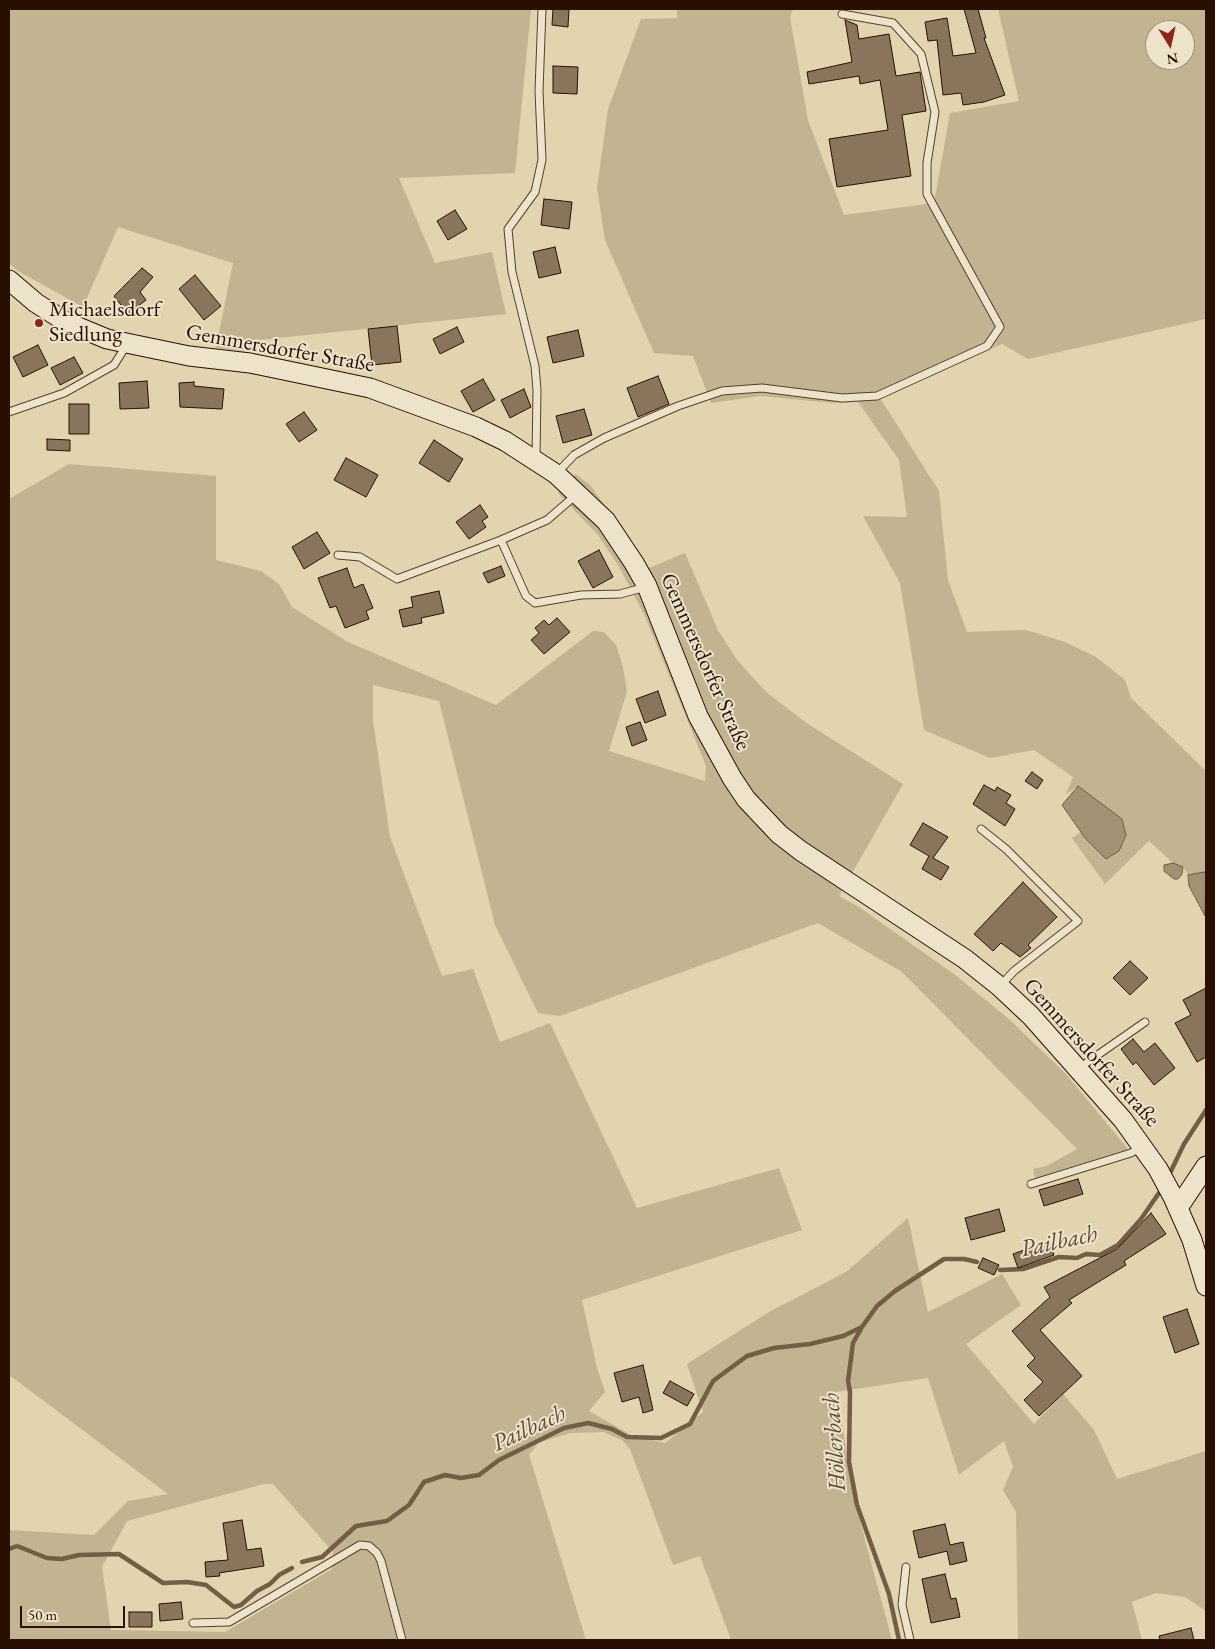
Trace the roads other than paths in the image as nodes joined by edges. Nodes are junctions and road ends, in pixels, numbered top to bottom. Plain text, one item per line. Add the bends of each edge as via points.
1 (542, 9) edge
2 (842, 14) dead end
3 (9, 280) edge
4 (127, 345) junction
5 (9, 412) edge
6 (536, 459) junction
7 (556, 474) junction
8 (578, 493) junction
9 (501, 540) junction
10 (338, 555) dead end
11 (647, 586) junction
12 (981, 829) dead end
13 (999, 986) junction
14 (1144, 1022) dead end
15 (1079, 1068) junction
16 (1143, 1147) junction
17 (1206, 1166) edge
18 (1031, 1184) dead end
19 (1178, 1208) junction
20 (1206, 1286) edge
21 (906, 1567) dead end
22 (193, 1623) dead end
23 (402, 1640) edge
24 (910, 1640) edge

1 - 6 lane via 539,91 542,160 535,192 508,229 512,272 538,390
2 - 7 lane via 893,23 921,54 936,112 927,163 927,194 1000,327 987,346 877,396 842,398 762,388 722,391 604,438 574,455
3 - 4 main road, Gemmersdorfer Straße via 66,322
4 - 5 lane via 114,365 64,393
4 - 6 main road, Gemmersdorfer Straße via 250,363 370,388 476,427
6 - 7 main road, Gemmersdorfer Straße
7 - 8 main road, Gemmersdorfer Straße
8 - 9 lane via 547,520
8 - 11 main road, Gemmersdorfer Straße via 606,521
9 - 10 lane via 397,578 360,557
9 - 11 lane via 529,600 614,595
11 - 13 main road, Gemmersdorfer Straße via 698,716 732,778 761,816 801,851 965,959
12 - 13 lane via 1006,849 1078,921
13 - 15 main road, Gemmersdorfer Straße
14 - 15 lane
15 - 16 main road, Gemmersdorfer Straße
16 - 18 lane
16 - 19 main road, Gemmersdorfer Straße
17 - 19 main road
19 - 20 main road, Gemmersdorfer Straße
21 - 24 lane via 902,1605
22 - 23 lane via 229,1622 360,1545 369,1546 377,1552 381,1561

